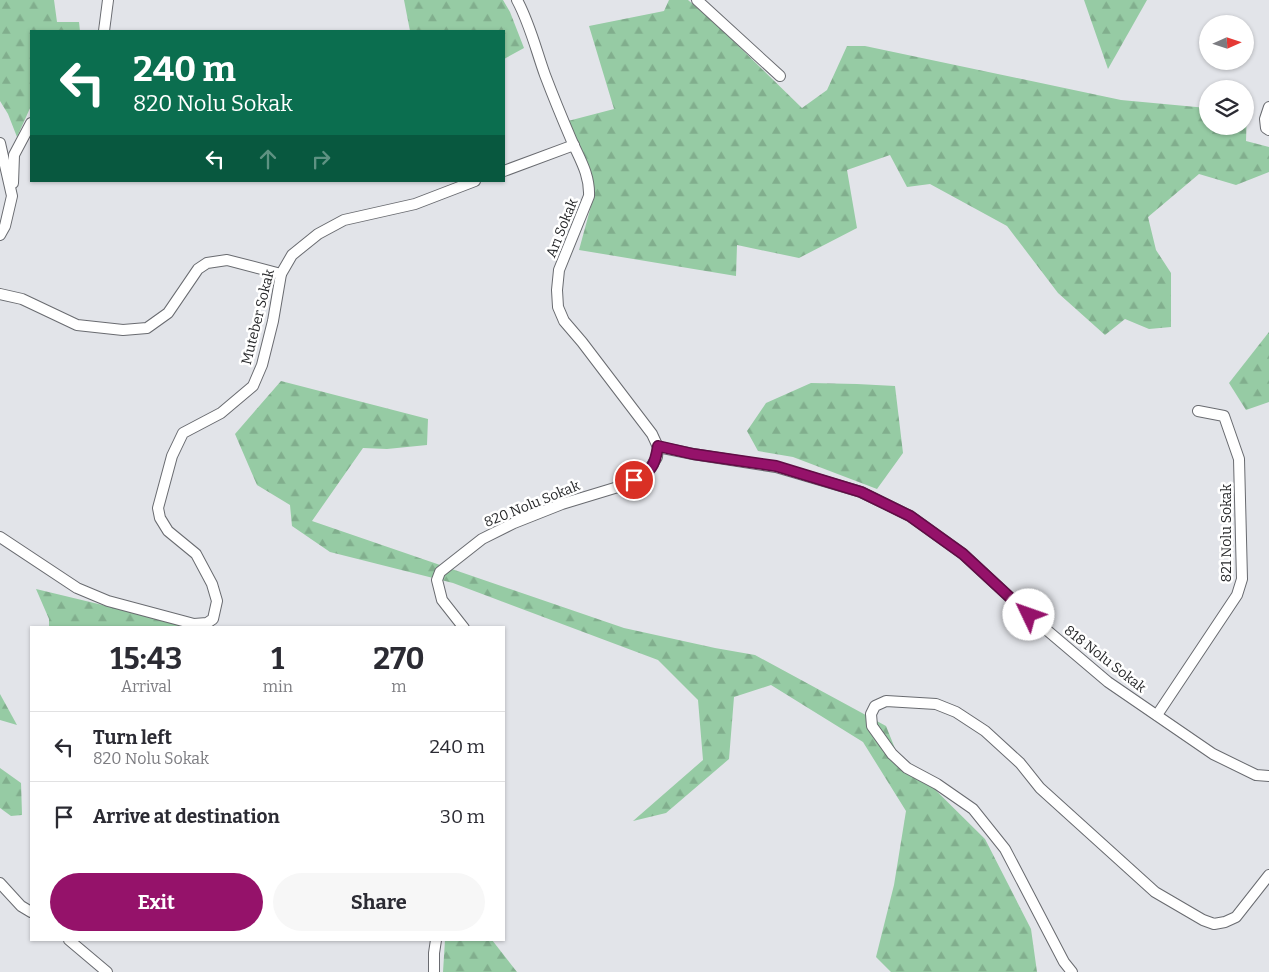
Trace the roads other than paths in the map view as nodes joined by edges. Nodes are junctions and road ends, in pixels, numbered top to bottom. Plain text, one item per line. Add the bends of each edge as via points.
1 (108, 0) edge
2 (517, 0) edge
3 (698, 0) edge
4 (104, 30) edge
5 (780, 76) dead end
6 (1269, 107) edge
7 (30, 125) edge
8 (1269, 130) edge
9 (0, 144) edge
10 (574, 146) junction
11 (505, 171) edge
12 (472, 182) edge
13 (12, 196) junction
14 (0, 234) edge
15 (281, 274) junction
16 (0, 294) edge
17 (1198, 411) dead end
18 (658, 446) junction
19 (0, 537) edge
20 (462, 626) edge
21 (1157, 715) junction
22 (1269, 776) edge
23 (1269, 874) edge
24 (0, 883) edge
25 (30, 911) edge
26 (70, 941) edge
27 (436, 941) edge
28 (107, 972) edge
29 (434, 972) edge
30 (1072, 972) edge

1 - 4 street
2 - 10 street, Arı Sokak via 527,18
3 - 5 street
6 - 8 street via 1265,119
7 - 13 street via 14,155
9 - 13 street
10 - 11 street
10 - 18 street, Arı Sokak via 590,185 589,196 560,270 558,308 564,321
12 - 15 street, Muteber Sokak via 415,204 344,220 318,234 292,255
13 - 14 street
15 - 16 street via 227,260 207,263 198,269 168,313 147,328 123,330 77,325 22,299
15 - 19 street, Muteber Sokak via 273,321 253,386 221,413 183,433 172,456 158,508 168,531 196,554 212,584 217,601 213,619 194,624 108,601 76,588
17 - 21 street, 821 Nolu Sokak via 1224,416 1239,459 1242,578 1237,595
18 - 20 street, 820 Nolu Sokak via 657,457 646,475 514,523 482,539 440,572 437,580 442,600
18 - 21 street, 818 Nolu Sokak via 776,466 861,492 910,516 963,554 1108,682
21 - 22 street, 818 Nolu Sokak via 1213,754 1256,775
23 - 30 street via 1236,917 1214,924 1202,920 1155,892 1040,788 1020,763 985,731 956,712 936,704 886,701 876,706 871,714 872,726 892,754 907,768 973,809 1005,848
24 - 25 street
26 - 28 street
27 - 29 street

